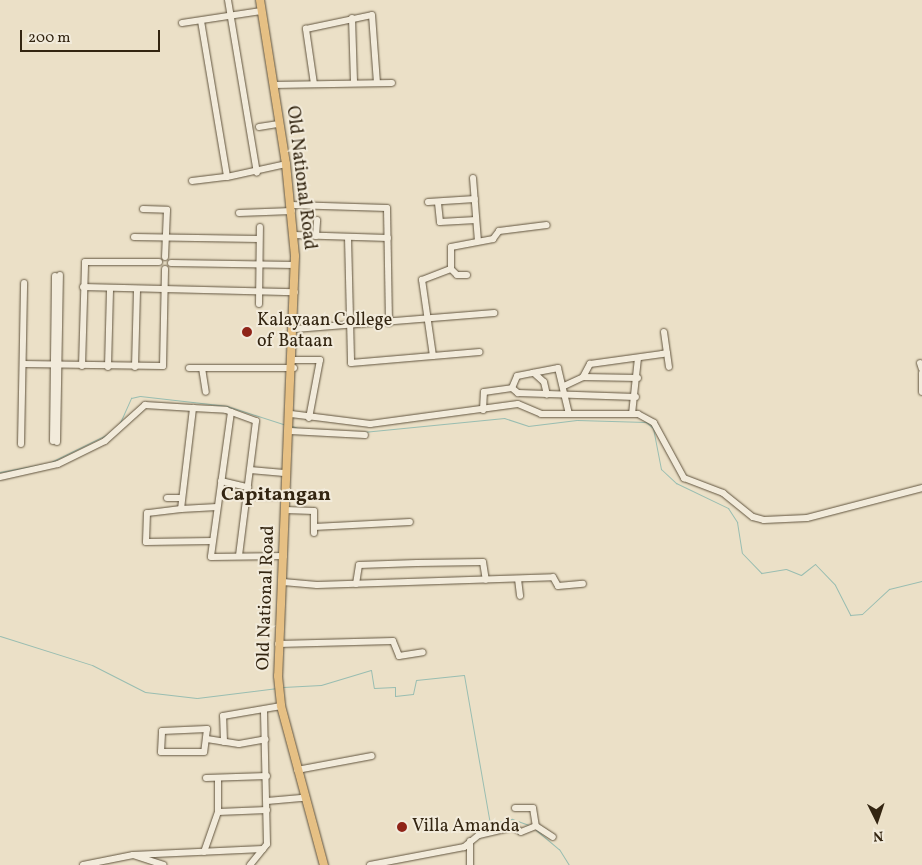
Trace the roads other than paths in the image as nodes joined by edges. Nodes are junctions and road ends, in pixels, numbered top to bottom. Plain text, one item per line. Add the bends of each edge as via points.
1 (228, 0) edge
2 (260, 0) edge
3 (261, 11) junction
4 (231, 16) junction
5 (352, 18) junction
6 (201, 21) junction
7 (182, 24) dead end
8 (377, 83) junction
9 (392, 83) dead end
10 (314, 84) junction
11 (354, 84) junction
12 (273, 85) junction
13 (279, 124) junction
14 (259, 127) dead end
15 (286, 164) junction
16 (257, 173) junction
17 (227, 177) junction
18 (473, 178) dead end
19 (192, 181) dead end
20 (474, 199) junction
21 (428, 202) dead end
22 (438, 203) junction
23 (292, 208) junction
24 (143, 209) dead end
25 (240, 213) dead end
26 (317, 220) dead end
27 (476, 220) junction
28 (547, 225) dead end
29 (260, 227) dead end
30 (294, 235) junction
31 (316, 236) junction
32 (134, 237) dead end
33 (348, 237) junction
34 (166, 238) junction
35 (388, 238) junction
36 (259, 240) junction
37 (478, 241) junction
38 (165, 257) junction
39 (159, 262) junction
40 (171, 263) junction
41 (259, 265) junction
42 (295, 265) junction
43 (165, 269) junction
44 (451, 269) junction
45 (58, 275) dead end
46 (467, 275) dead end
47 (24, 283) dead end
48 (83, 287) junction
49 (110, 288) junction
50 (137, 289) junction
51 (164, 290) junction
52 (259, 291) junction
53 (295, 292) junction
54 (259, 304) dead end
55 (494, 313) dead end
56 (429, 319) junction
57 (389, 323) junction
58 (346, 328) junction
59 (295, 329) junction
60 (664, 332) dead end
61 (480, 352) dead end
62 (667, 354) junction
63 (433, 356) junction
64 (638, 358) junction
65 (23, 364) junction
66 (294, 364) junction
67 (57, 365) junction
68 (82, 366) junction
69 (108, 367) junction
70 (670, 367) dead end
71 (135, 368) junction
72 (189, 368) dead end
73 (202, 368) junction
74 (534, 373) junction
75 (922, 373) edge
76 (583, 377) junction
77 (638, 378) junction
78 (564, 386) junction
79 (512, 388) junction
80 (206, 392) dead end
81 (922, 392) edge
82 (547, 395) junction
83 (566, 396) junction
84 (636, 397) junction
85 (193, 408) junction
86 (483, 410) junction
87 (231, 412) junction
88 (569, 414) junction
89 (632, 414) junction
90 (308, 418) junction
91 (291, 424) junction
92 (365, 435) dead end
93 (55, 442) dead end
94 (22, 444) dead end
95 (250, 470) junction
96 (287, 473) junction
97 (0, 477) edge
98 (221, 481) junction
99 (248, 487) junction
100 (922, 488) edge
101 (247, 496) junction
102 (286, 497) junction
103 (167, 498) dead end
104 (182, 498) junction
105 (217, 507) junction
106 (181, 509) junction
107 (285, 510) junction
108 (410, 522) dead end
109 (212, 541) junction
110 (239, 555) junction
111 (284, 556) junction
112 (518, 578) junction
113 (486, 580) junction
114 (284, 582) junction
115 (356, 584) junction
116 (583, 584) dead end
117 (520, 596) dead end
118 (278, 644) junction
119 (423, 652) dead end
120 (281, 706) junction
121 (264, 710) junction
122 (207, 739) junction
123 (266, 739) junction
124 (224, 742) junction
125 (372, 756) dead end
126 (297, 770) junction
127 (267, 776) junction
128 (206, 778) dead end
129 (218, 778) junction
130 (304, 798) junction
131 (268, 801) junction
132 (515, 808) dead end
133 (267, 810) junction
134 (218, 812) junction
135 (536, 826) junction
136 (554, 837) dead end
137 (470, 841) junction
138 (263, 849) junction
139 (204, 852) junction
140 (133, 855) junction
141 (82, 865) edge
142 (163, 865) edge
143 (250, 865) edge
144 (324, 865) edge
145 (370, 865) edge
146 (470, 865) edge

1 - 4 street
2 - 3 main road, Old National Road
3 - 4 street
3 - 12 main road, Old National Road
4 - 6 street
4 - 16 street
5 - 8 street via 372,15 376,19
5 - 10 street via 306,29
5 - 11 street
6 - 7 street
6 - 17 street
8 - 9 street
8 - 11 street
10 - 11 street
10 - 12 street
12 - 13 main road, Old National Road
13 - 14 street
13 - 15 main road, Old National Road
15 - 16 street
15 - 23 main road, Old National Road
16 - 17 street
17 - 19 street
18 - 20 street
20 - 22 street
20 - 27 street
21 - 22 street
22 - 27 street via 441,223
23 - 25 street
23 - 30 main road, Old National Road
23 - 35 street via 384,205
24 - 34 street via 167,210
26 - 31 street
27 - 37 street
28 - 37 street via 499,231 493,239
29 - 36 street
30 - 31 street
30 - 42 main road, Old National Road
31 - 33 street
32 - 34 street
33 - 35 street
33 - 58 street
34 - 36 street
34 - 38 street
35 - 57 street
36 - 41 street
37 - 44 street via 451,247
38 - 39 street
38 - 40 street
39 - 43 street
39 - 48 street via 87,261
40 - 41 street
40 - 43 street
41 - 42 street
41 - 52 street
42 - 53 main road, Old National Road
43 - 51 street
44 - 46 street via 457,275
44 - 56 street via 422,280
45 - 67 street
47 - 65 street
48 - 49 street
48 - 68 street
49 - 50 street
49 - 69 street
50 - 51 street
50 - 71 street
51 - 52 street
51 - 71 street via 163,366
52 - 53 street
52 - 54 street
53 - 59 main road, Old National Road
55 - 56 street
56 - 57 street
56 - 63 street
57 - 58 street
58 - 59 street
58 - 63 street via 351,363
59 - 66 main road, Old National Road
60 - 62 street
61 - 63 street
62 - 64 street
62 - 70 street
64 - 76 street via 590,364
64 - 77 street
65 - 67 street
65 - 94 street
66 - 73 street
66 - 90 street via 320,360
66 - 91 main road, Old National Road
67 - 68 street
67 - 93 street
68 - 69 street
69 - 71 street
72 - 73 street
73 - 80 street
74 - 78 street via 558,368
74 - 79 street via 517,376
74 - 82 street via 544,382
75 - 81 street
76 - 77 street
76 - 78 street
77 - 84 street
78 - 83 street
79 - 82 street via 518,393
79 - 86 street via 484,392
82 - 83 street
83 - 84 street
83 - 88 street
84 - 89 street
85 - 87 street
85 - 97 street via 145,405 105,441 58,464
85 - 104 street
86 - 88 street via 518,404 530,412
86 - 90 street via 370,424
87 - 95 street via 256,421
87 - 98 street
88 - 89 street
89 - 100 street via 654,423 684,478 722,493 758,519 806,518
90 - 91 street
91 - 92 street
91 - 96 main road, Old National Road
95 - 96 street
95 - 99 street
96 - 102 main road, Old National Road
98 - 99 street
98 - 105 street
99 - 101 street
101 - 102 street
101 - 110 street
102 - 107 main road, Old National Road
103 - 104 street
104 - 106 street
105 - 106 street
105 - 109 street
106 - 109 street via 147,513 146,542
107 - 108 street via 314,511 314,530
107 - 111 main road, Old National Road
109 - 110 street via 211,557
110 - 111 street
111 - 114 main road, Old National Road
112 - 113 street
112 - 116 street via 553,577 558,586
112 - 117 street
113 - 115 street
113 - 115 street via 484,562 417,563 359,565
114 - 115 street
114 - 118 main road, Old National Road
118 - 119 street via 392,641 399,656
118 - 120 main road, Old National Road
120 - 121 street
120 - 126 main road, Old National Road
121 - 123 street
121 - 124 street via 223,716
122 - 122 street via 204,752 161,752 162,731 207,729
122 - 124 street
123 - 124 street
123 - 127 street
125 - 126 street
126 - 130 main road, Old National Road
127 - 129 street
127 - 131 street
128 - 129 street
129 - 134 street
130 - 131 street
130 - 144 main road, Old National Road
131 - 133 street
132 - 135 street via 533,808
133 - 134 street
133 - 138 street via 268,844
134 - 139 street
135 - 136 street
135 - 137 street via 521,832 513,827
137 - 145 street via 464,847
137 - 146 street
138 - 139 street
138 - 143 street
139 - 140 street
140 - 141 street
140 - 142 street

